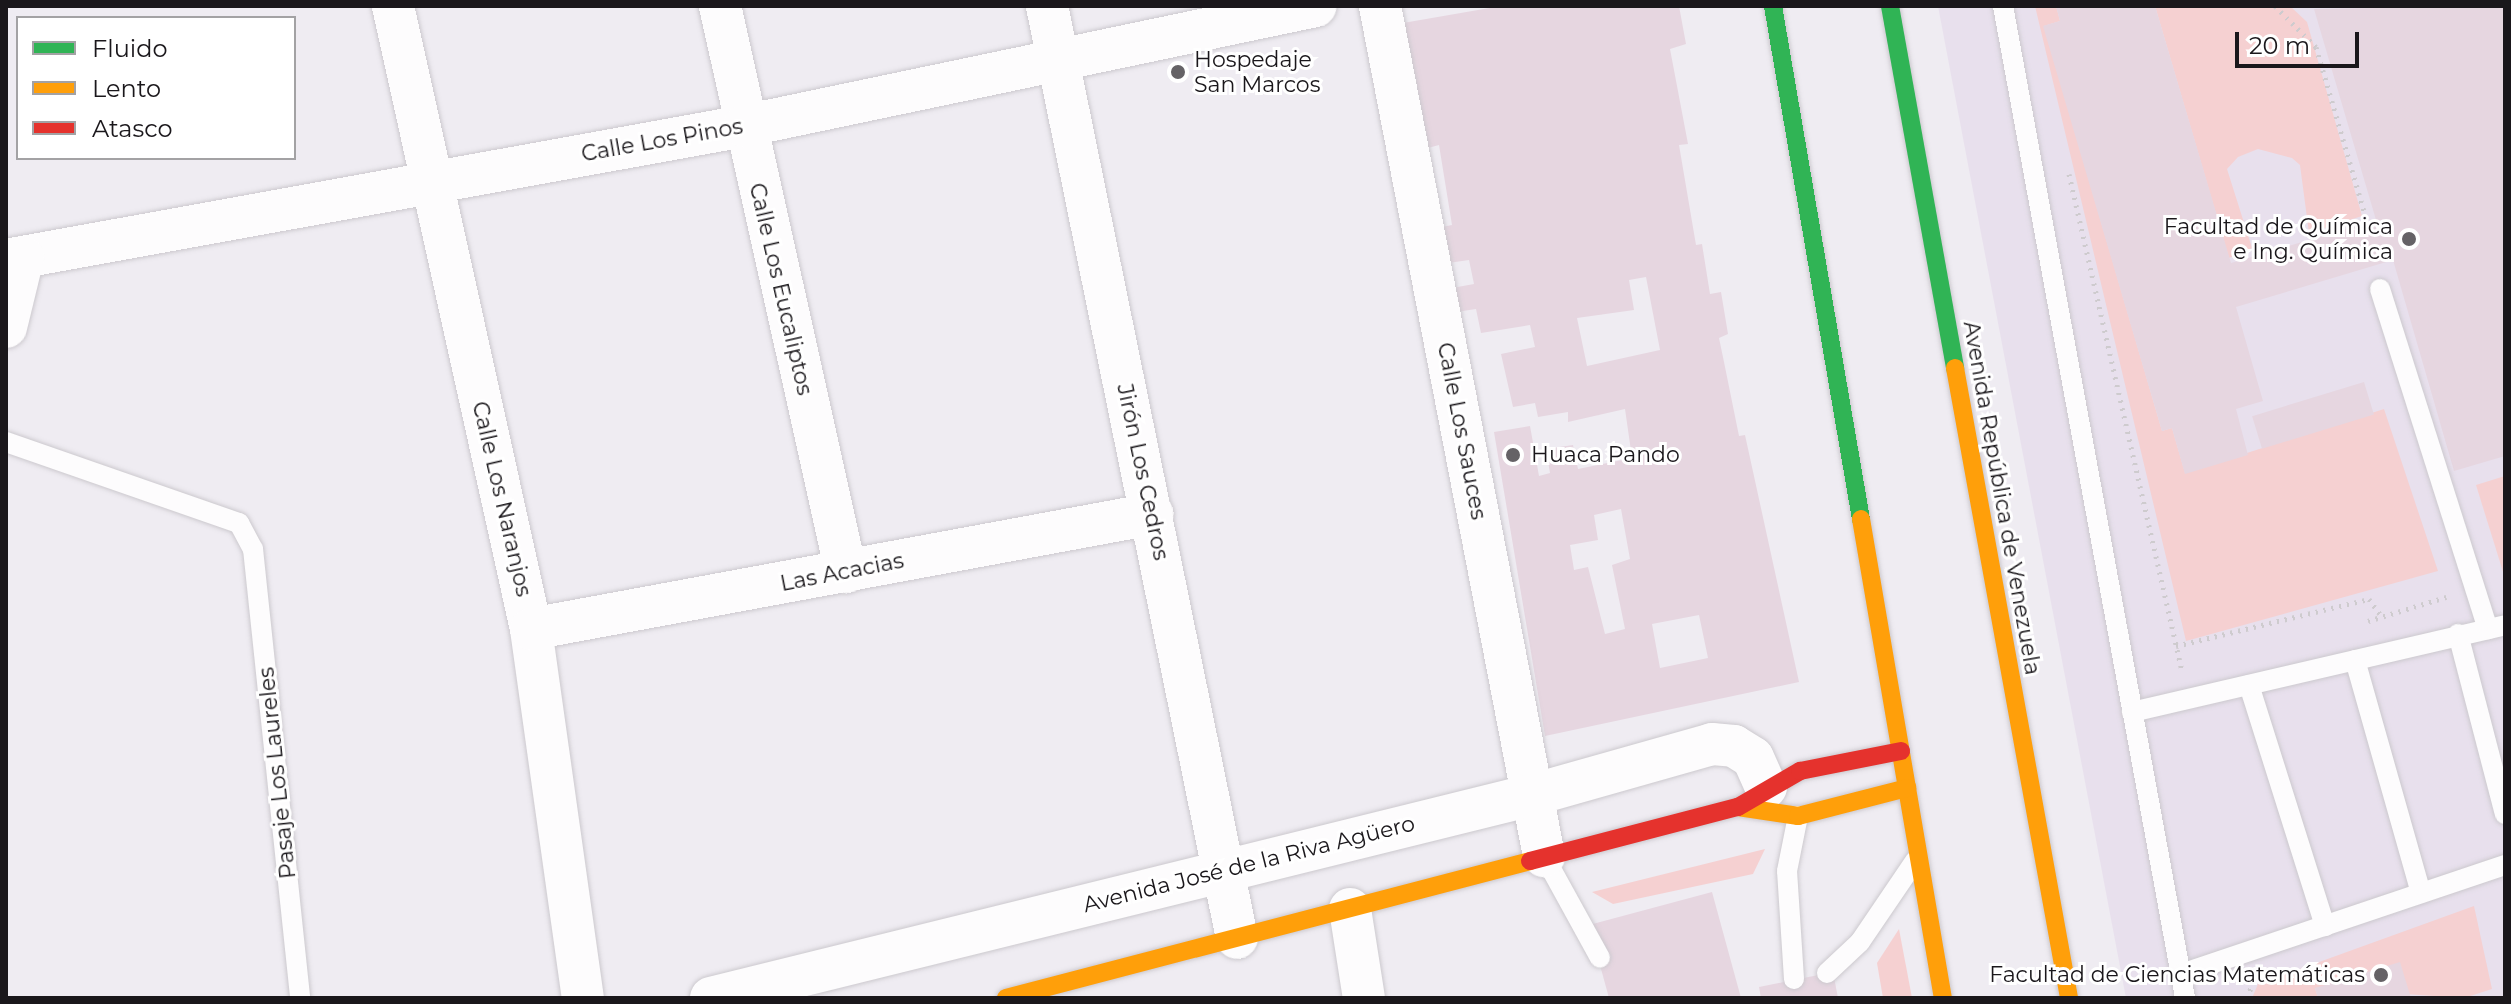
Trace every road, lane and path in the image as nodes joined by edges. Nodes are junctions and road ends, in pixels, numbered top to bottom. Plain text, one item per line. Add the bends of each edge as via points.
1 (393, 6) edge
2 (720, 6) edge
3 (1047, 6) edge
4 (1316, 6) edge
5 (1380, 6) edge
6 (1773, 6) edge
7 (1890, 6) edge
8 (2003, 6) edge
9 (2275, 6) edge
10 (1058, 62) junction
11 (744, 126) junction
12 (2065, 158) dead end
13 (431, 180) junction
14 (2365, 215) dead end
15 (14, 259) edge
16 (2380, 289) dead end
17 (6, 327) edge
18 (6, 442) edge
19 (1152, 514) junction
20 (846, 572) junction
21 (2382, 617) dead end
22 (2496, 627) edge
23 (531, 629) junction
24 (2458, 634) junction
25 (2176, 646) junction
26 (2355, 660) junction
27 (2182, 672) dead end
28 (2249, 685) junction
29 (2132, 712) junction
30 (1901, 751) junction
31 (1907, 788) junction
32 (1532, 795) junction
33 (1752, 797) junction
34 (2505, 814) edge
35 (1798, 816) junction
36 (1920, 854) junction
37 (1544, 856) junction
38 (2505, 865) edge
39 (1226, 869) junction
40 (1924, 880) junction
41 (2421, 893) junction
42 (1350, 909) junction
43 (2325, 926) junction
44 (1237, 938) junction
45 (1600, 958) dead end
46 (1827, 973) dead end
47 (2181, 974) junction
48 (1794, 979) dead end
49 (1961, 983) dead end
50 (300, 998) edge
51 (583, 998) edge
52 (711, 998) edge
53 (1006, 998) edge
54 (1364, 998) edge
55 (1943, 998) edge
56 (2069, 998) edge
57 (2185, 998) edge

1 - 13 street, Calle Los Naranjos
2 - 11 street, Calle Los Eucaliptos
3 - 10 street, Jirón Los Cedros
4 - 10 street, Calle Los Pinos
5 - 32 street, Calle Los Sauces
6 - 30 main road
7 - 56 main road, Avenida República de Venezuela
8 - 29 lane
9 - 14 path via 2316,47
10 - 11 street, Calle Los Pinos
10 - 19 street, Jirón Los Cedros
11 - 13 street, Calle Los Pinos
11 - 20 street, Calle Los Eucaliptos
12 - 25 path
13 - 15 street, Calle Los Pinos
13 - 23 street, Calle Los Naranjos
15 - 17 street
16 - 22 lane
18 - 50 lane, Pasaje Los Laureles via 239,523 253,549
19 - 20 street, Las Acacias
19 - 39 street, Jirón Los Cedros
20 - 23 street, Las Acacias
21 - 25 path via 2369,599
22 - 24 lane
23 - 51 street, Calle Los Naranjos
24 - 26 lane
24 - 34 lane
25 - 27 path
26 - 28 lane
26 - 41 lane
28 - 29 lane
28 - 43 lane
29 - 47 lane
30 - 31 main road
30 - 33 main road via 1800,771
31 - 35 main road
31 - 36 main road
32 - 33 street, Avenida José de la Riva Agüero via 1712,744 1734,746 1753,758
32 - 37 street, Calle Los Sauces
32 - 39 street, Avenida José de la Riva Agüero
33 - 35 main road
33 - 37 main road
35 - 48 lane via 1787,871
36 - 40 main road
36 - 46 lane via 1860,942
37 - 42 main road
37 - 45 lane
38 - 41 lane
39 - 44 street, Jirón Los Cedros
39 - 52 street, Avenida José de la Riva Agüero
40 - 49 main road
40 - 55 main road
41 - 43 lane
42 - 44 main road
42 - 54 street
43 - 47 lane
44 - 53 main road
47 - 57 lane

